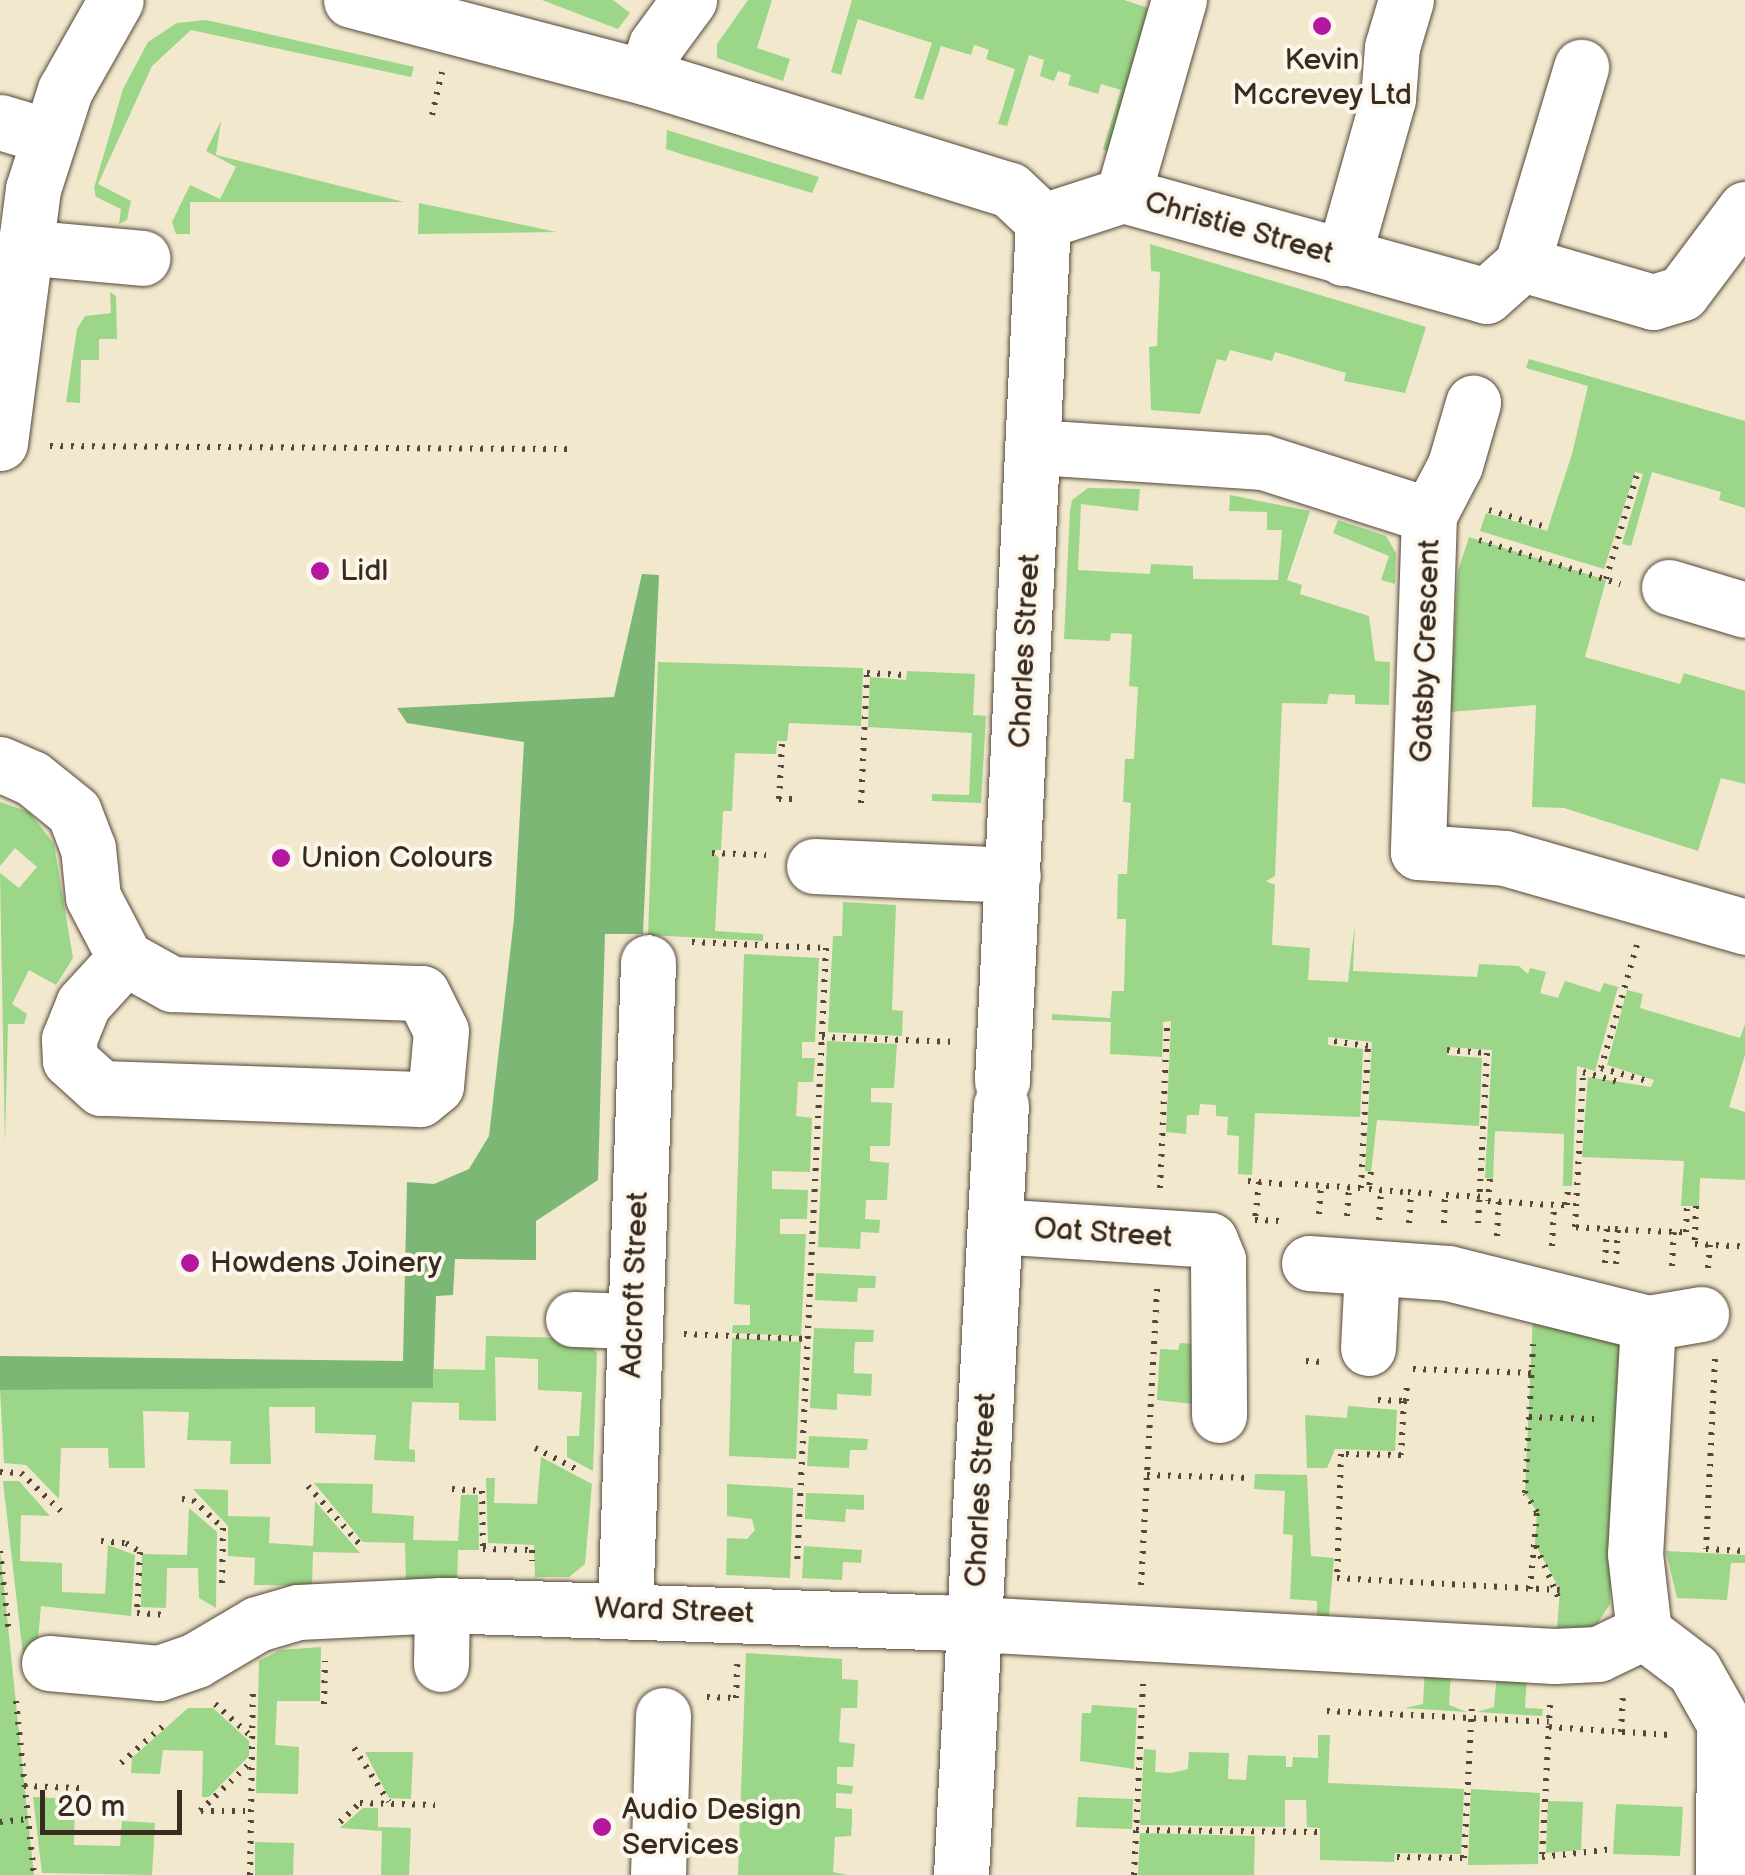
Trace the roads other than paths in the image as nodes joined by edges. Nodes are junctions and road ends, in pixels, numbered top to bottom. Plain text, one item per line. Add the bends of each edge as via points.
1 (116, 0) edge
2 (351, 0) edge
3 (689, 0) edge
4 (1179, 0) edge
5 (1406, 0) edge
6 (457, 14) edge
7 (1581, 67) dead end
8 (645, 76) junction
9 (24, 129) edge
10 (1122, 195) junction
11 (1745, 209) edge
12 (1043, 221) junction
13 (22, 247) junction
14 (143, 258) dead end
15 (1343, 258) junction
16 (1522, 264) junction
17 (1474, 404) dead end
18 (24, 444) edge
19 (1035, 447) junction
20 (1446, 519) junction
21 (1669, 587) road end
22 (1745, 610) edge
23 (0, 764) edge
24 (797, 861) road end
25 (1013, 875) junction
26 (1745, 928) edge
27 (664, 951) road end
28 (125, 958) junction
29 (995, 1226) junction
30 (1303, 1243) road end
31 (1372, 1268) junction
32 (572, 1319) dead end
33 (653, 1327) junction
34 (1368, 1348) dead end
35 (1219, 1416) dead end
36 (442, 1605) junction
37 (625, 1609) junction
38 (974, 1624) junction
39 (1644, 1632) junction
40 (24, 1664) road end
41 (440, 1664) dead end
42 (664, 1715) dead end
43 (658, 1875) edge
44 (961, 1875) edge
45 (1723, 1875) edge

1 - 9 street via 77,66
2 - 6 street
3 - 8 street via 656,46
4 - 10 street
5 - 15 street via 1392,46 1388,99
6 - 8 street
7 - 16 street
8 - 12 street via 1010,190
9 - 13 street
10 - 12 street, Christie Street
10 - 15 street, Christie Street
11 - 16 street via 1682,293 1653,302
12 - 19 street, Charles Street
13 - 14 street
13 - 18 street
15 - 16 street, Christie Street via 1486,296
17 - 20 street
19 - 20 street, Gatsby Crescent via 1263,462
19 - 25 street, Charles Street
20 - 26 street, Gatsby Crescent via 1418,852 1505,858
21 - 22 street
23 - 28 street via 32,778 74,812 88,848 94,896
24 - 25 street
25 - 29 street, Charles Street via 992,1076
27 - 33 street, Adcroft Street
28 - 28 street via 83,1004 68,1039 70,1060 100,1088 420,1099 436,1086 440,1031 422,993 172,984
29 - 35 street, Oat Street via 1210,1240 1218,1260
29 - 38 street, Charles Street
30 - 31 street
31 - 34 street
31 - 39 street via 1497,1295 1670,1313 1635,1554
32 - 33 street
33 - 37 street, Adcroft Street
36 - 37 street, Ward Street
36 - 40 street, Ward Street via 298,1612 257,1624 189,1673
36 - 41 street
37 - 38 street, Ward Street
38 - 39 street, Ward Street via 1578,1656
38 - 44 street, Charles Street
39 - 45 street via 1694,1670 1724,1723
42 - 43 street

